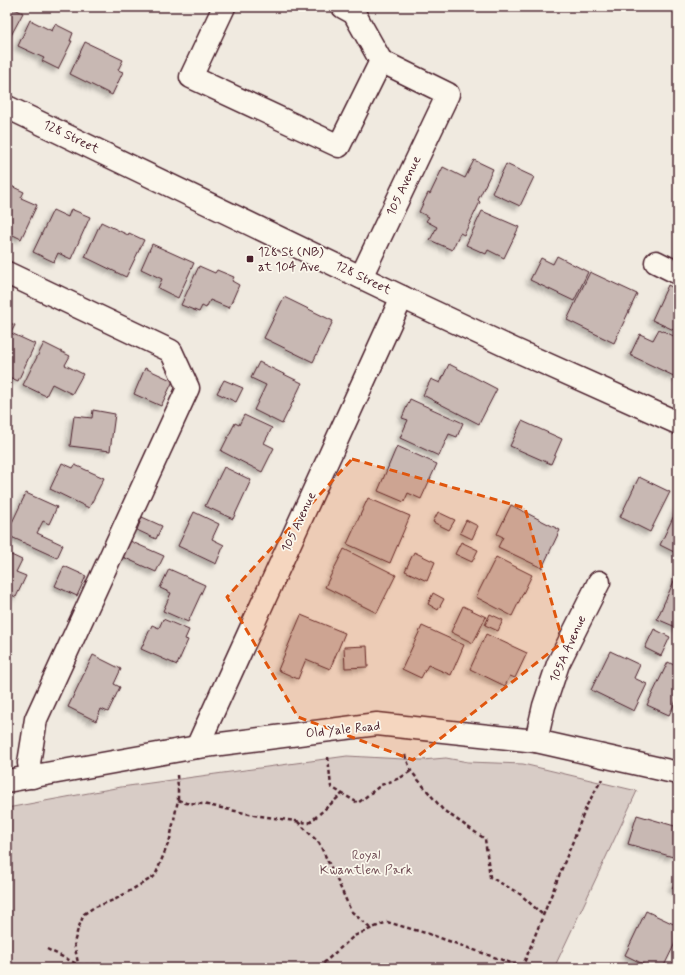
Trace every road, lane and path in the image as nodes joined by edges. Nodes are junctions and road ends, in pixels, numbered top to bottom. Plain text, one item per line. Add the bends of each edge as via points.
1 (224, 7) edge
2 (343, 7) edge
3 (381, 61) junction
4 (7, 107) edge
5 (656, 262) dead end
6 (7, 273) edge
7 (678, 273) edge
8 (361, 277) junction
9 (402, 297) junction
10 (678, 423) edge
11 (600, 582) dead end
12 (536, 742) junction
13 (197, 747) junction
14 (405, 755) dead end
15 (328, 757) dead end
16 (411, 771) junction
17 (678, 773) edge
18 (177, 775) dead end
19 (32, 777) junction
20 (602, 779) dead end
21 (7, 781) edge
22 (342, 794) junction
23 (178, 800) junction
24 (297, 821) junction
25 (543, 915) junction
26 (371, 929) junction
27 (47, 949) dead end
28 (79, 966) edge
29 (107, 968) edge
30 (318, 968) edge
31 (522, 968) edge

1 - 3 street via 191,77 339,146
2 - 3 street via 354,13
3 - 8 street, 105 Avenue via 448,94
4 - 8 street, 128 Street
5 - 7 street
6 - 19 street via 171,351 188,388 36,719 29,763
8 - 9 street, 128 Street
9 - 10 street, 128 Street
9 - 13 street, 105 Avenue
11 - 12 street, 105A Avenue via 558,664 544,706
12 - 13 street, Old Yale Road via 378,724
12 - 17 street, Old Yale Road
13 - 19 street, Old Yale Road
14 - 16 path
15 - 22 path via 331,786
16 - 22 path via 381,785 358,804
16 - 25 path via 443,810 485,839 490,877 520,894
18 - 23 path
19 - 21 street, Old Yale Road
20 - 25 path via 587,805
22 - 24 path via 309,823
23 - 24 path
23 - 28 path via 170,839 155,876 84,914 74,944
24 - 26 path via 319,843 351,911
25 - 31 path
26 - 30 path via 354,936
26 - 31 path via 387,922 429,934
27 - 28 path
28 - 29 path via 99,965

